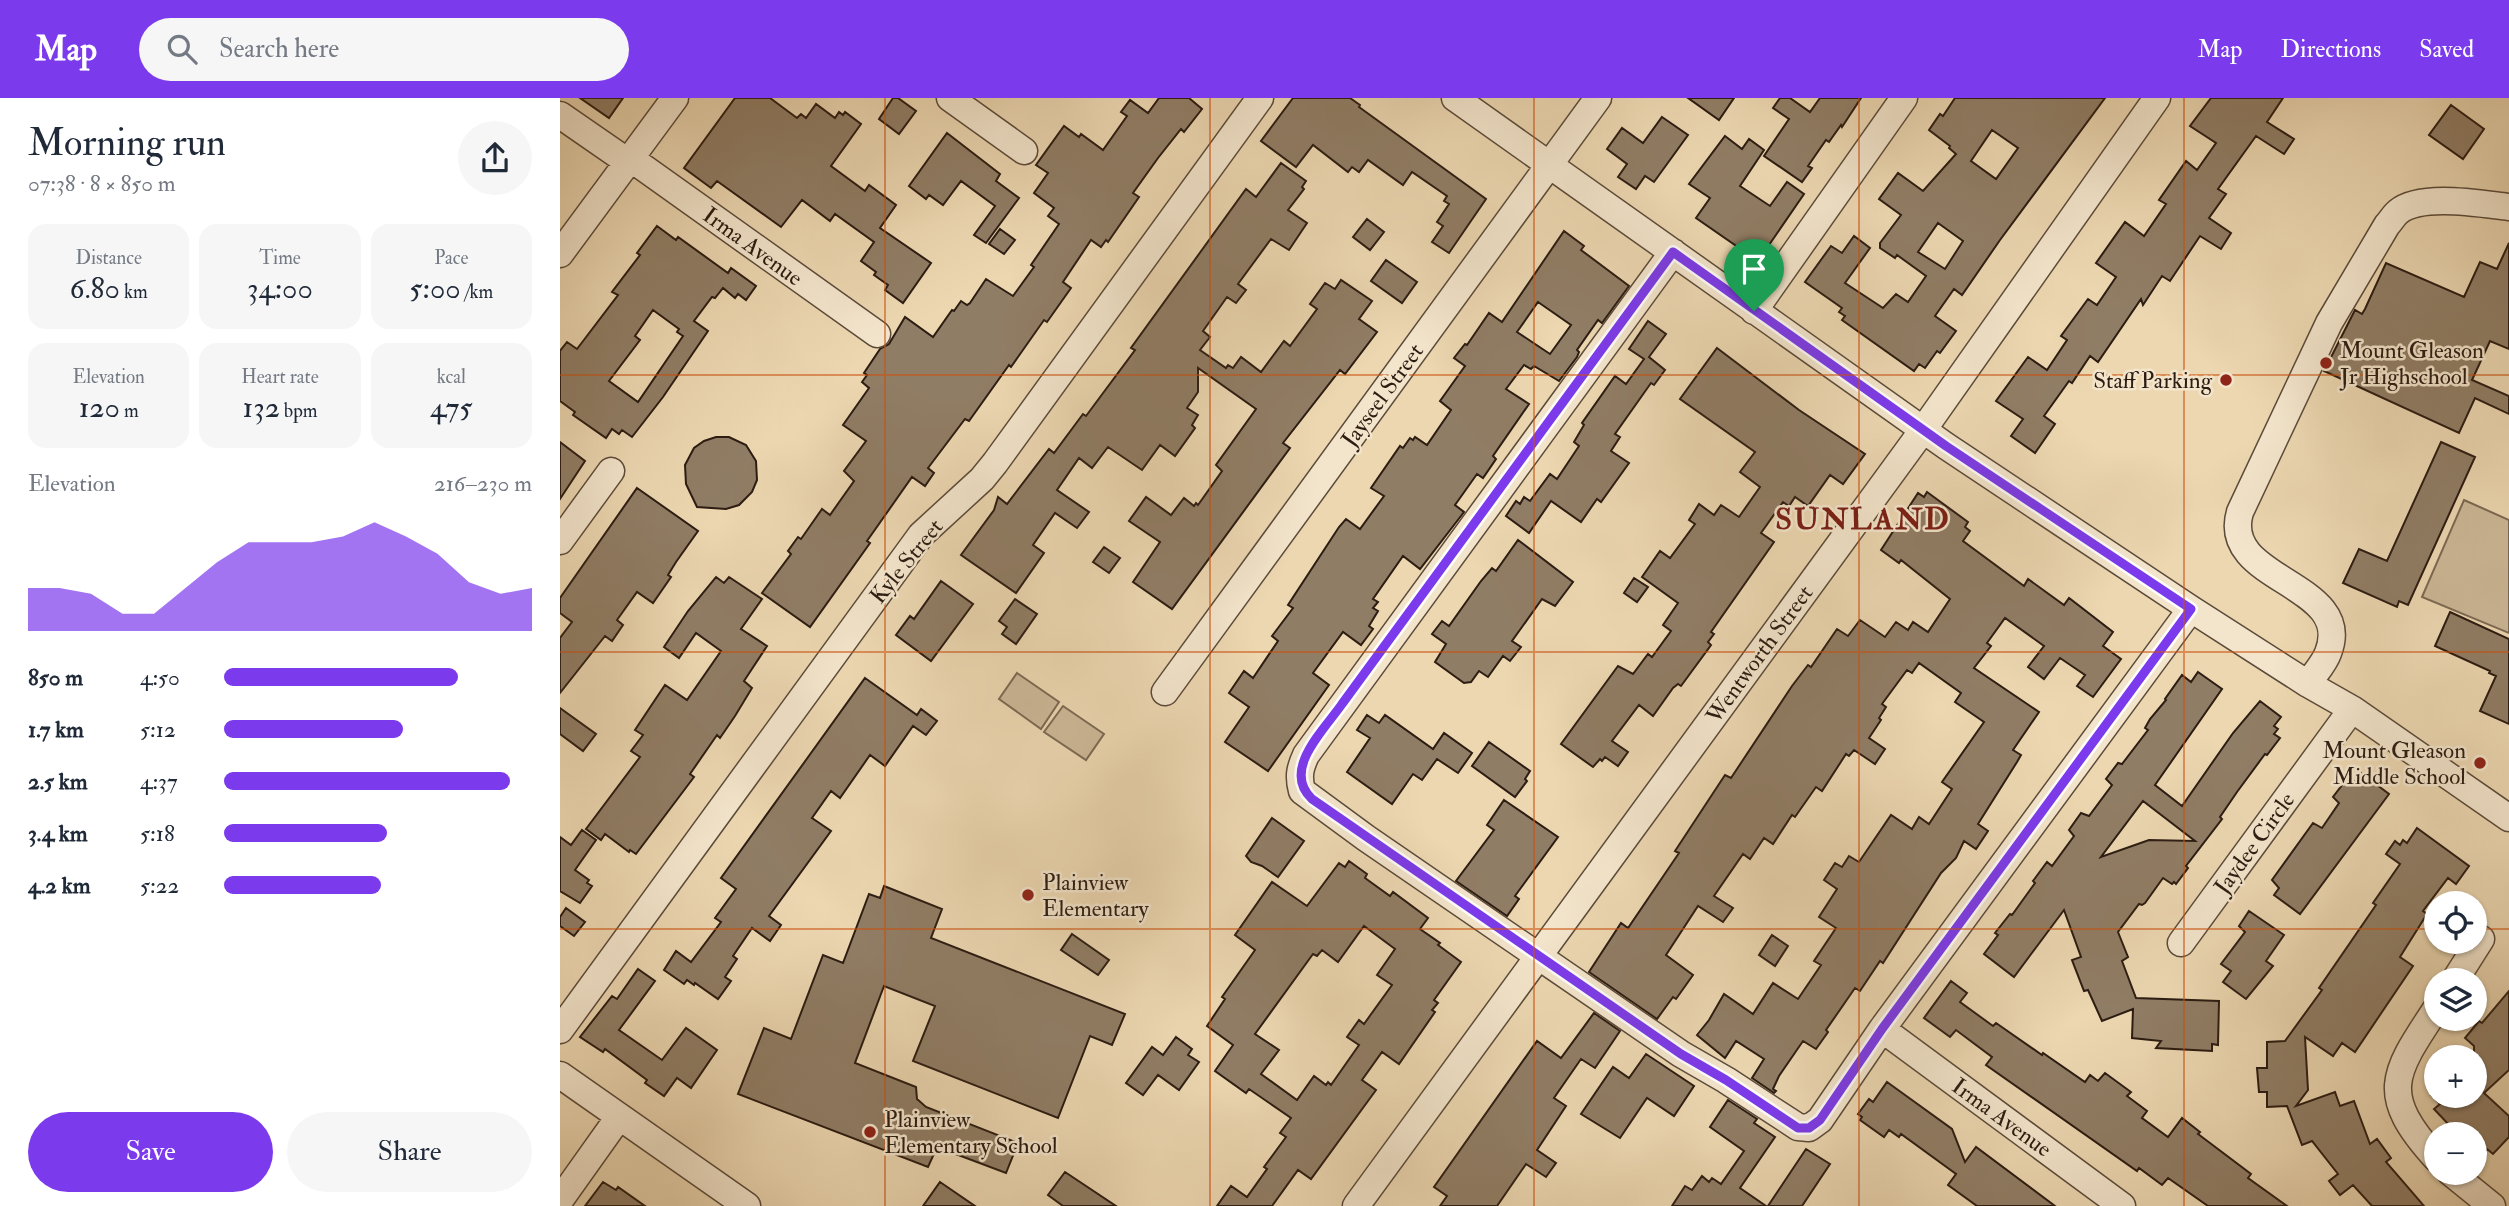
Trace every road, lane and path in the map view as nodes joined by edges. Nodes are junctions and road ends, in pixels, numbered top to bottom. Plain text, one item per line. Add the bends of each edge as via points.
1 (675, 98) edge
2 (950, 98) edge
3 (1259, 98) edge
4 (1455, 98) edge
5 (1598, 98) edge
6 (1904, 98) edge
7 (2157, 98) edge
8 (560, 115) edge
9 (1024, 151) dead end
10 (629, 160) junction
11 (1550, 166) junction
12 (2509, 207) edge
13 (1673, 252) junction
14 (560, 254) edge
15 (1754, 311) junction
16 (877, 334) dead end
17 (1923, 430) junction
18 (611, 471) dead end
19 (560, 541) edge
20 (2191, 609) junction
21 (2308, 684) junction
22 (1165, 692) dead end
23 (2352, 709) junction
24 (2509, 818) edge
25 (2181, 943) dead end
26 (1538, 956) junction
27 (2424, 1028) edge
28 (1882, 1029) junction
29 (560, 1030) edge
30 (560, 1075) edge
31 (620, 1117) junction
32 (2424, 1144) edge
33 (2466, 1185) edge
34 (560, 1199) edge
35 (747, 1206) edge
36 (1356, 1206) edge
37 (2122, 1206) edge
38 (2492, 1206) edge

1 - 10 street
2 - 9 street
3 - 29 street, Kyle Street via 995,463 921,535
4 - 11 street
5 - 11 street, Jayseel Street
6 - 15 street
7 - 17 street, Wentworth Street
8 - 10 street, Irma Avenue
10 - 14 street
10 - 16 street, Irma Avenue
11 - 13 street
11 - 22 street, Jayseel Street
12 - 21 street via 2453,202 2411,205 2399,211 2329,323 2240,512 2237,531 2247,552 2319,606 2329,619 2328,652
13 - 15 street
13 - 26 street via 1342,704 1300,769 1302,790 1312,799
15 - 17 street
17 - 20 street
17 - 26 street, Wentworth Street
18 - 19 street
20 - 21 street
20 - 28 street
21 - 23 street
23 - 24 street
23 - 25 street, Jaydee Circle
26 - 28 street via 1798,1128 1809,1128 1820,1120
26 - 36 street, Wentworth Street
27 - 32 street via 2401,1066 2398,1081 2402,1111
28 - 37 street, Irma Avenue
30 - 31 street
31 - 34 street
31 - 35 street
33 - 38 street

